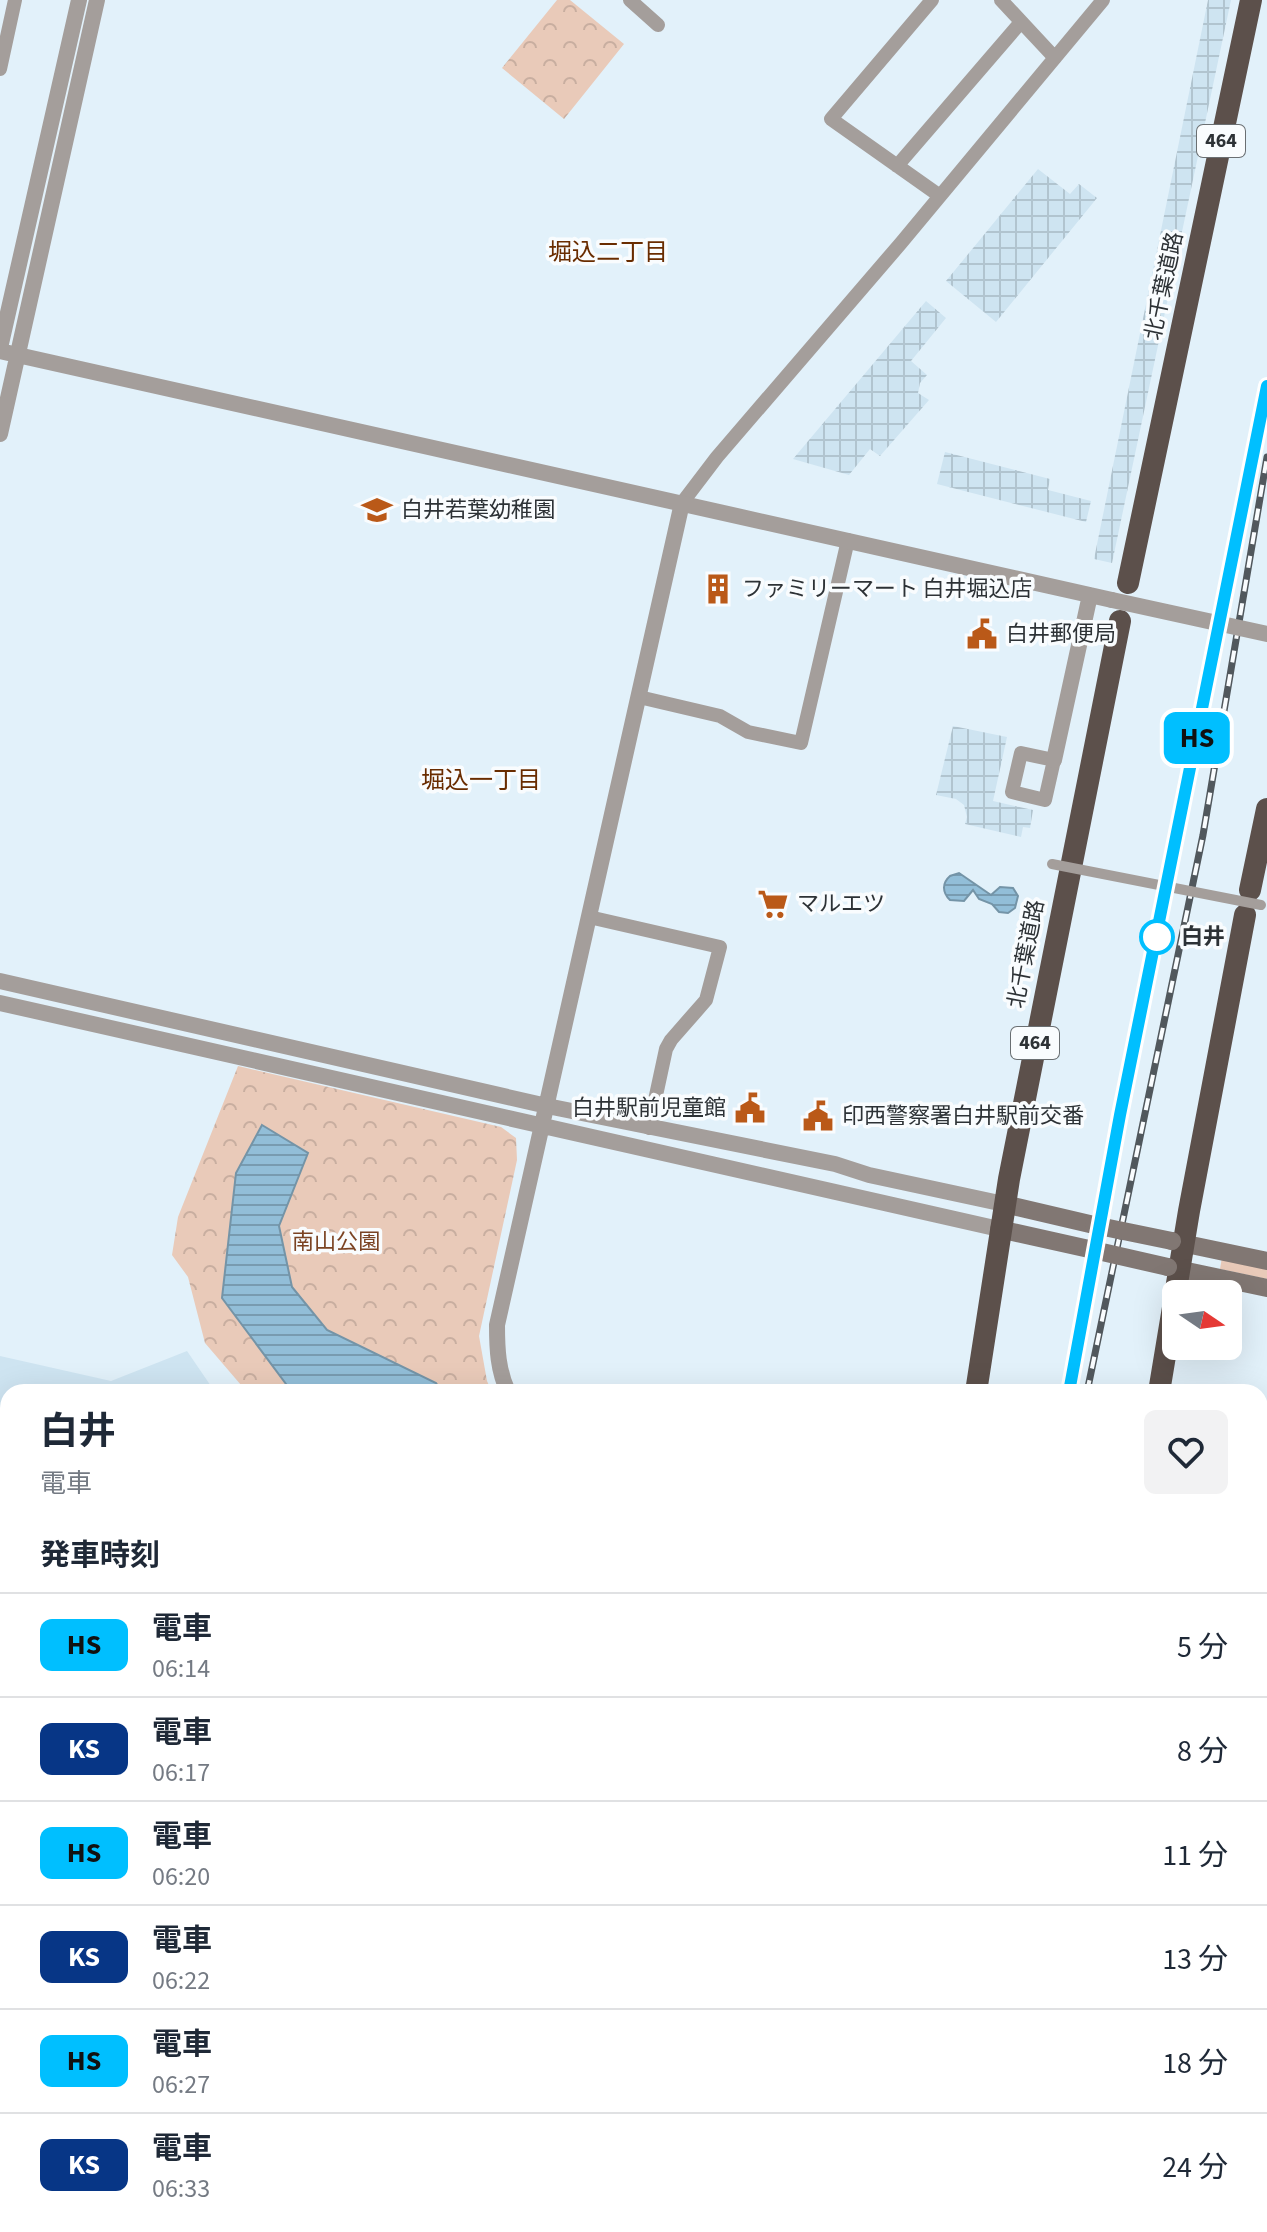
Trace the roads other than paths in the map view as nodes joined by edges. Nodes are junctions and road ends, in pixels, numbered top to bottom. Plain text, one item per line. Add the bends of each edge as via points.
1 (79, 0) edge
2 (97, 0) edge
3 (630, 0) edge
4 (932, 0) edge
5 (1001, 0) edge
6 (1103, 0) edge
7 (1251, 0) edge
8 (12, 1) edge
9 (1021, 22) junction
10 (658, 25) dead end
11 (1055, 58) junction
12 (0, 69) edge
13 (897, 166) junction
14 (940, 196) junction
15 (0, 349) edge
16 (18, 355) junction
17 (0, 434) edge
18 (682, 503) junction
19 (848, 540) junction
20 (1128, 583) dead end
21 (1090, 595) junction
22 (1116, 610) junction
23 (1267, 634) edge
24 (639, 697) junction
25 (1054, 760) dead end
26 (1267, 809) edge
27 (1052, 864) dead end
28 (1252, 904) junction
29 (589, 917) junction
30 (0, 981) edge
31 (0, 1003) edge
32 (547, 1106) junction
33 (542, 1126) junction
34 (649, 1128) junction
35 (1009, 1206) junction
36 (1005, 1230) junction
37 (1178, 1242) junction
38 (1267, 1261) edge
39 (1174, 1268) junction
40 (1267, 1288) edge
41 (505, 1384) edge
42 (977, 1384) edge
43 (1160, 1384) edge

1 - 15 street
2 - 16 street
3 - 10 street
4 - 13 street via 831,119
5 - 9 street
6 - 11 street
7 - 20 highway, 北千葉道路 / 464
8 - 12 street
9 - 11 street
9 - 13 street
11 - 14 street
13 - 14 street
14 - 18 street
15 - 16 street
16 - 17 street
16 - 18 street
18 - 19 street
18 - 24 street
19 - 21 street
19 - 24 street via 801,743
21 - 22 street
21 - 25 street
22 - 23 street, bridge
22 - 35 highway, 北千葉道路 / 464
24 - 29 street
26 - 28 highway
27 - 28 street, bridge
28 - 37 highway
29 - 32 street
29 - 34 street via 720,947 706,1000 666,1049
30 - 32 street
31 - 33 street
32 - 33 street
32 - 34 street
33 - 36 street
33 - 41 street via 497,1325
34 - 35 street via 835,1164
35 - 36 highway, 北千葉道路 / 464
35 - 37 main road, bridge
36 - 39 main road, bridge
36 - 42 highway, 北千葉道路 / 464
37 - 38 main road
37 - 39 highway
39 - 40 main road
39 - 43 highway

